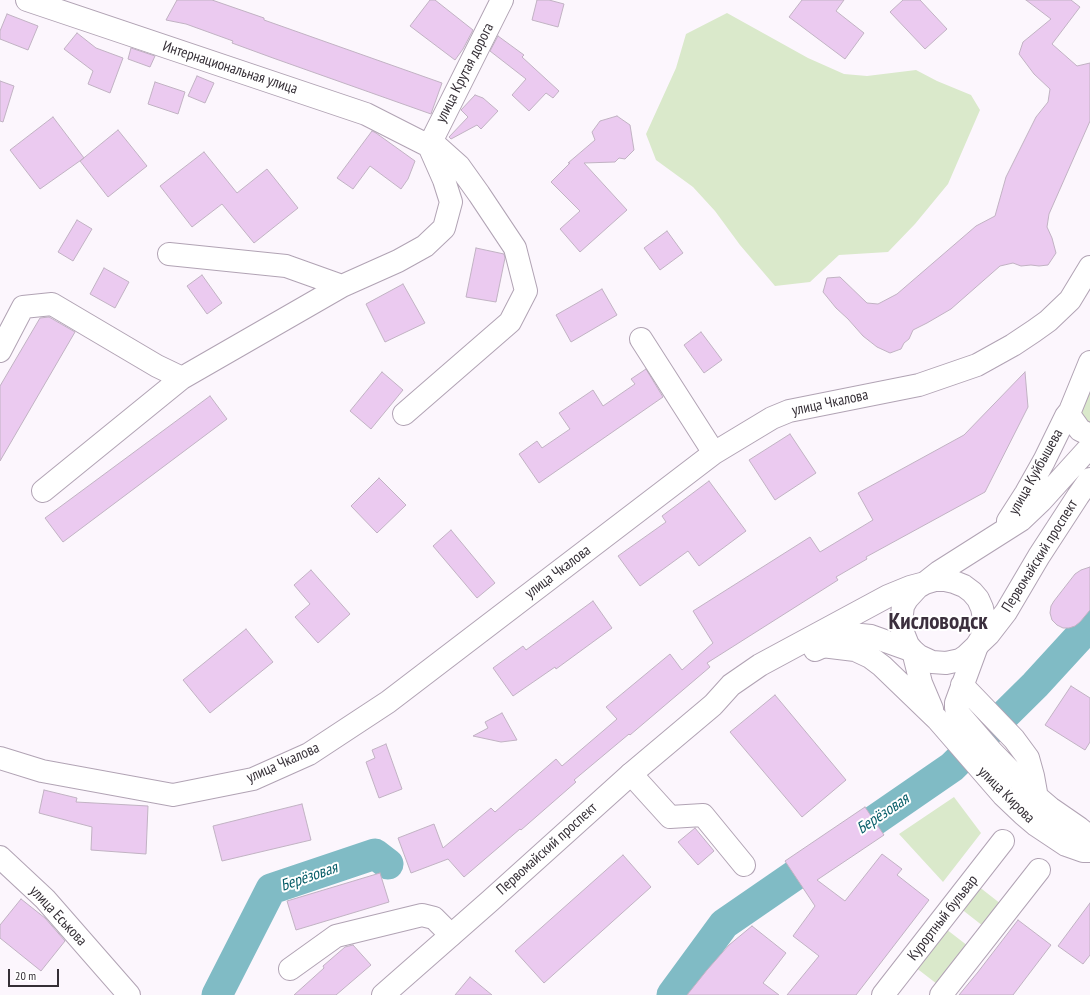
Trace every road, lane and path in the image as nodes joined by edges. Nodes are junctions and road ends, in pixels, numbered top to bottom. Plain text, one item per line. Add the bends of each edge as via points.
1 (26, 0) edge
2 (502, 0) edge
3 (430, 144) junction
4 (169, 254) dead end
5 (1090, 268) edge
6 (342, 286) junction
7 (641, 338) dead end
8 (0, 351) edge
9 (1090, 362) edge
10 (182, 378) junction
11 (404, 414) dead end
12 (1070, 414) junction
13 (1090, 435) edge
14 (1090, 447) edge
15 (714, 453) junction
16 (1066, 472) junction
17 (1090, 479) edge
18 (43, 491) dead end
19 (1001, 532) junction
20 (1039, 556) junction
21 (925, 583) junction
22 (822, 646) junction
23 (976, 646) junction
24 (913, 651) junction
25 (962, 685) junction
26 (713, 705) junction
27 (937, 719) junction
28 (959, 729) junction
29 (0, 758) edge
30 (985, 760) junction
31 (631, 774) junction
32 (1037, 798) junction
33 (1090, 837) edge
34 (1003, 841) dead end
35 (1090, 851) edge
36 (0, 857) edge
37 (744, 865) dead end
38 (1040, 870) dead end
39 (451, 935) junction
40 (290, 969) dead end
41 (129, 995) edge
42 (383, 995) edge
43 (883, 995) edge
44 (941, 995) edge

1 - 3 street, Интернациональная улица via 366,114
2 - 3 street, улица Крутая дорога
3 - 6 street via 451,202 444,228 425,246
3 - 11 street, Интернациональная улица via 458,166 516,248 526,290 510,322
4 - 6 street via 286,266
5 - 15 street, улица Чкалова via 1070,300 1048,321 977,365 919,385 789,412 772,418
6 - 10 street
7 - 15 street
8 - 10 street via 23,306 52,304
9 - 12 street, улица Куйбышева
10 - 18 street
12 - 13 street via 1080,430
12 - 16 street, улица Куйбышева
12 - 19 street, улица Куйбышева via 1066,416 1044,461
14 - 16 street, Первомайский проспект
15 - 29 street, улица Чкалова via 388,702 309,754 253,779 173,795 42,771
16 - 19 street, Первомайский проспект via 1031,511
16 - 20 street, улица Куйбышева via 1064,491 1047,524
17 - 20 street, Первомайский проспект
19 - 21 street, Первомайский проспект
20 - 23 street, Первомайский проспект via 1006,612
21 - 23 street via 935,580 950,581 964,586 978,599 982,608 984,628
21 - 24 street via 910,596 901,614 902,630
21 - 26 street, Первомайский проспект via 888,596 760,665 730,685
22 - 24 street, Первомайский проспект via 849,636 861,635
22 - 26 street, Первомайский проспект via 738,694
22 - 27 street via 855,650 870,657
23 - 24 street, Первомайский проспект via 960,660 946,664 932,662
23 - 25 street
24 - 27 street via 921,683
25 - 28 street via 956,703
25 - 32 street via 1014,739 1028,758
26 - 31 street, Первомайский проспект
27 - 28 street, улица Кирова
28 - 30 street, улица Кирова
30 - 32 street, улица Кирова via 1022,784
30 - 35 street, улица Кирова via 1003,795 1036,826 1066,845
31 - 37 street via 670,818 703,815
31 - 39 street, Первомайский проспект
32 - 33 street, улица Кирова
34 - 43 street, Курортный бульвар
36 - 41 street, улица Еськова via 45,899
38 - 44 street
39 - 40 street via 434,918 422,915 336,936
39 - 42 street, Первомайский проспект

